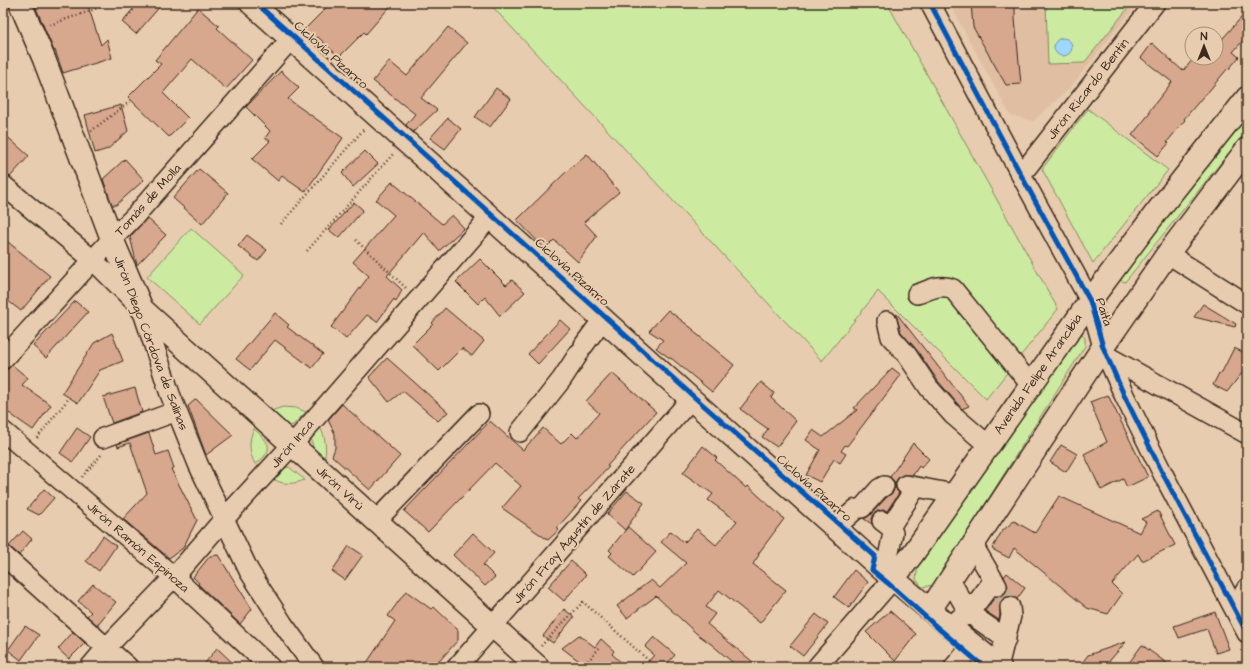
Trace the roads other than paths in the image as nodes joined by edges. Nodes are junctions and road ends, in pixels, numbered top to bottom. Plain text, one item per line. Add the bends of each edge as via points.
1 (20, 3) edge
2 (250, 3) edge
3 (930, 3) edge
4 (1155, 3) edge
5 (291, 39) junction
6 (1247, 98) edge
7 (1247, 149) edge
8 (1021, 175) junction
9 (3, 184) edge
10 (490, 217) junction
11 (112, 239) junction
12 (1168, 254) junction
13 (93, 260) junction
14 (917, 294) dead end
15 (1090, 301) junction
16 (1247, 304) edge
17 (142, 309) junction
18 (603, 319) junction
19 (887, 321) dead end
20 (1105, 351) junction
21 (3, 359) edge
22 (1030, 384) junction
23 (691, 399) junction
24 (177, 411) junction
25 (479, 414) dead end
26 (3, 431) edge
27 (520, 432) dead end
28 (1247, 434) edge
29 (292, 445) junction
30 (988, 445) junction
31 (102, 446) road end
32 (884, 486) dead end
33 (954, 494) junction
34 (875, 517) junction
35 (224, 519) junction
36 (376, 521) junction
37 (835, 528) junction
38 (973, 545) junction
39 (3, 556) edge
40 (889, 575) junction
41 (174, 578) junction
42 (950, 580) junction
43 (1247, 588) edge
44 (1010, 607) tunnel mouth
45 (1235, 609) junction
46 (930, 610) junction
47 (969, 613) junction
48 (949, 626) junction
49 (493, 627) junction
50 (1247, 633) edge
51 (1006, 639) junction
52 (973, 645) junction
53 (106, 648) junction
54 (533, 663) edge
55 (90, 667) edge
56 (128, 667) edge
57 (270, 667) edge
58 (314, 667) edge
59 (457, 667) edge
60 (817, 667) edge
61 (954, 667) edge
62 (999, 667) edge

1 - 11 main road, Jirón Diego Córdova de Salinas via 44,59
2 - 5 main road
3 - 8 street, Paita
4 - 8 street, Jirón Ricardo Bentin
5 - 10 main road
5 - 11 street, Tomás de Molla
6 - 15 main road, Avenida Felipe Arancibia
7 - 12 main road
8 - 15 street, Paita
9 - 13 street
10 - 18 main road
10 - 29 street, Jirón Inca
11 - 13 street, Tomás de Molla
11 - 17 main road, Jirón Diego Córdova de Salinas
12 - 16 street
12 - 20 main road
13 - 17 street
13 - 21 street, Tomás de Molla
14 - 22 street via 942,286 952,289
15 - 20 street, Paita
15 - 22 main road, Avenida Felipe Arancibia
17 - 24 street, Jirón Diego Córdova de Salinas
17 - 29 main road, Jirón Virú
18 - 23 main road
18 - 27 street via 562,380
19 - 30 street via 891,337 907,355 929,388 953,415
20 - 28 street
20 - 38 main road
20 - 45 street, Paita via 1163,474
22 - 30 main road, Avenida Felipe Arancibia
23 - 37 main road
23 - 49 street, Jirón Fray Agustín de Zárate
24 - 31 street
24 - 35 street, Jirón Diego Córdova de Salinas
25 - 36 street
26 - 41 street, Jirón Ramón Espinoza
29 - 35 street, Jirón Inca
29 - 36 main road, Jirón Virú
30 - 33 main road, Avenida Felipe Arancibia
32 - 34 street via 879,489
33 - 34 street via 911,486
33 - 40 main road, Avenida Felipe Arancibia via 912,555
34 - 37 street via 856,509
34 - 40 street via 893,533
35 - 41 street, Jirón Inca
35 - 58 street, Jirón Diego Córdova de Salinas via 265,598
36 - 49 main road, Jirón Virú
37 - 40 main road
38 - 42 main road
38 - 47 street via 996,583
39 - 53 street
40 - 46 main road
40 - 60 street
41 - 53 street, Jirón Inca
41 - 57 street, Jirón Ramón Espinoza
42 - 46 main road
42 - 47 street
43 - 45 street
44 - 51 street via 1011,616
45 - 50 street, Paita
46 - 48 main road
47 - 48 street
47 - 51 street
48 - 52 main road
49 - 54 main road, Jirón Virú
49 - 59 street, Jirón Fray Agustín de Zárate
51 - 62 street
52 - 61 street
52 - 62 main road
53 - 55 street, Jirón Inca
53 - 56 street

